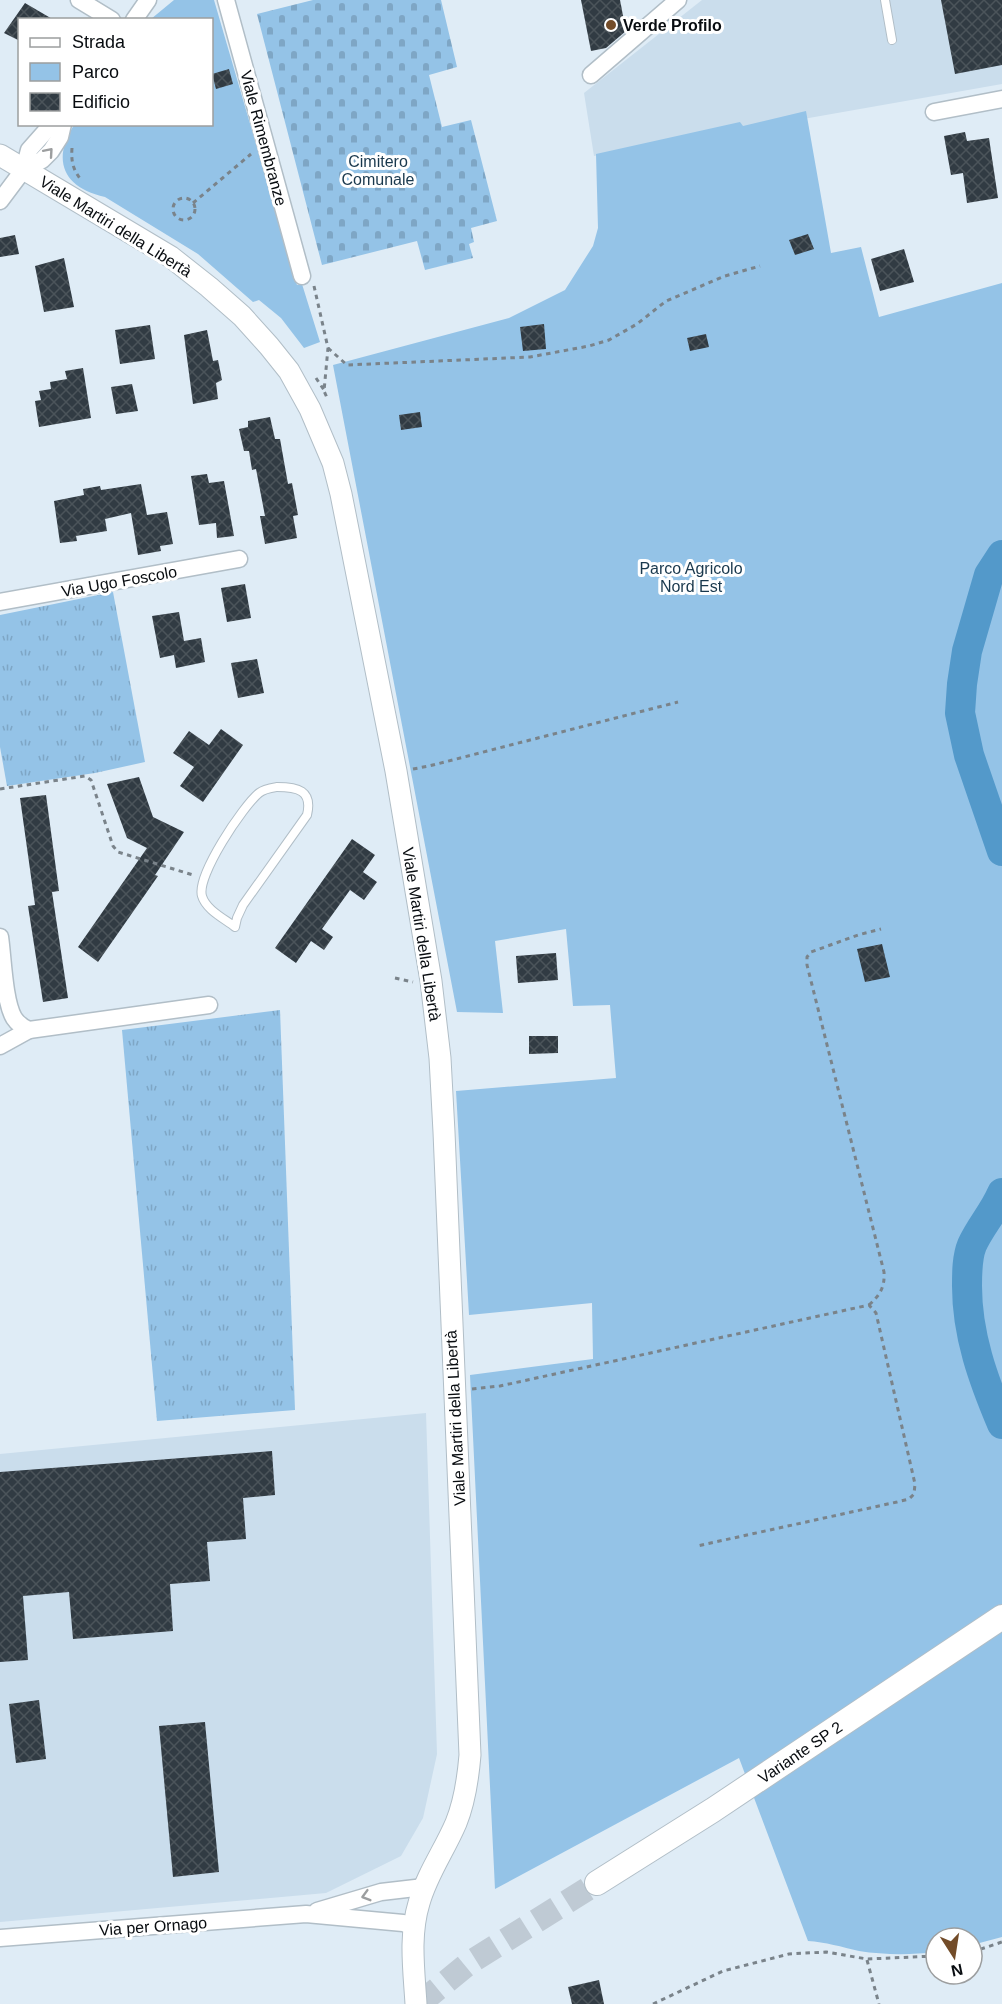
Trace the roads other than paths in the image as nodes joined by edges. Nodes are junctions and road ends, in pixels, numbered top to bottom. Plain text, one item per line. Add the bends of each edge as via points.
1 (80, 0) edge
2 (226, 0) edge
3 (678, 0) edge
4 (885, 0) edge
5 (148, 1) edge
6 (108, 18) edge
7 (135, 18) edge
8 (892, 40) dead end
9 (591, 75) dead end
10 (1002, 99) edge
11 (934, 112) dead end
12 (50, 126) edge
13 (63, 126) edge
14 (0, 155) edge
15 (24, 169) junction
16 (0, 201) edge
17 (302, 276) dead end
18 (239, 560) dead end
19 (0, 602) edge
20 (204, 878) joint
21 (0, 937) edge
22 (208, 1005) dead end
23 (29, 1030) junction
24 (0, 1046) edge
25 (1002, 1617) edge
26 (427, 1879) junction
27 (597, 1883) tunnel mouth
28 (306, 1914) junction
29 (413, 1926) junction
30 (0, 1938) edge
31 (416, 2004) edge

1 - 6 street
2 - 17 street, Viale Rimembranze
3 - 9 street
4 - 8 lane
5 - 7 street
10 - 11 street
12 - 15 street via 29,150
15 -> 13 street via 51,151
14 - 15 street, Viale Martiri della Libertà
15 - 16 street
15 - 26 street, Viale Martiri della Libertà via 183,266 256,331 297,384 324,439 341,494 396,771 440,1058 470,1755 461,1810
18 - 19 street, Via Ugo Foscolo
20 - 20 lane via 203,899 235,927 243,905 307,815 307,796 286,787 260,793 222,841
21 - 23 street via 10,1007 20,1026
22 - 23 street
23 - 24 street
25 - 27 main road, Variante SP 2
26 -> 28 street, Via per Ornago
26 - 29 street, Viale Martiri della Libertà
28 - 29 street, Via per Ornago
28 - 30 street, Via per Ornago
29 - 31 street, Viale Martiri della Libertà

